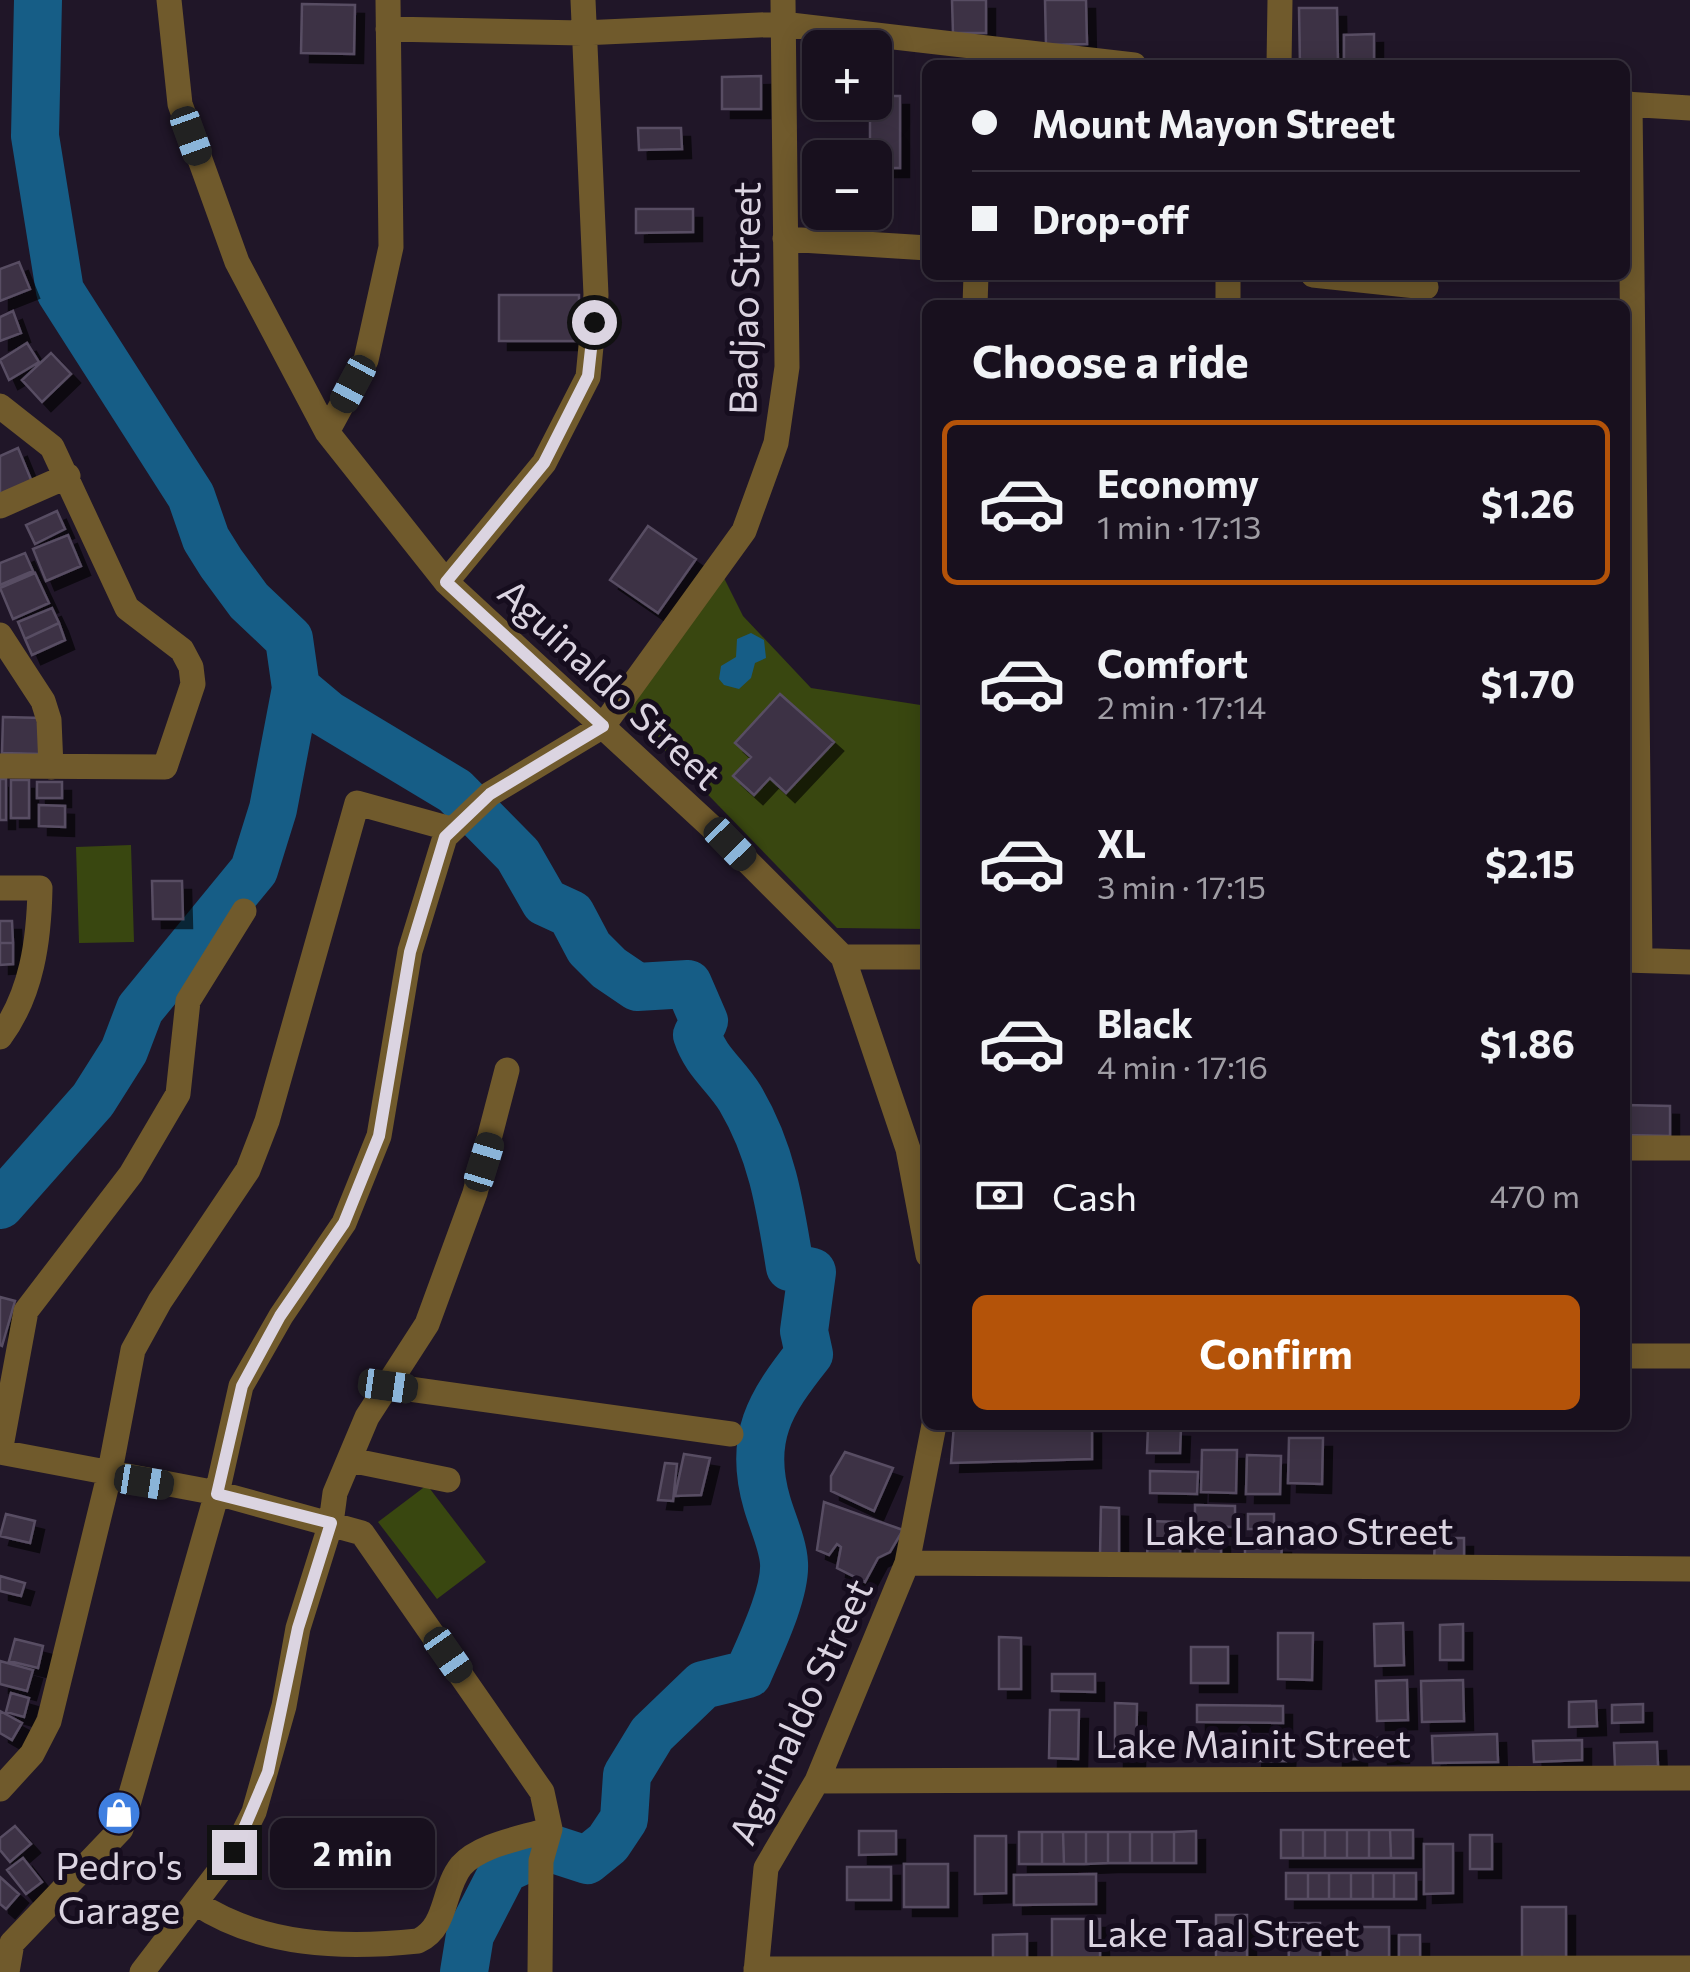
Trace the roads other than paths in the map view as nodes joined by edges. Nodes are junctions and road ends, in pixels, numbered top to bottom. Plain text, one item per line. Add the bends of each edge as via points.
1 (169, 0) edge
2 (388, 0) edge
3 (583, 0) edge
4 (1280, 0) edge
5 (782, 12) edge
6 (388, 30) junction
7 (582, 34) junction
8 (1101, 60) edge
9 (1279, 60) edge
10 (1630, 104) edge
11 (1690, 108) edge
12 (785, 239) junction
13 (922, 248) edge
14 (1353, 280) edge
15 (1426, 289) edge
16 (0, 406) edge
17 (328, 432) junction
18 (68, 476) junction
19 (0, 506) edge
20 (446, 582) junction
21 (1630, 618) edge
22 (0, 635) edge
23 (603, 726) junction
24 (0, 766) edge
25 (51, 766) junction
26 (456, 823) junction
27 (0, 888) edge
28 (244, 911) dead end
29 (843, 957) junction
30 (922, 958) edge
31 (1632, 960) edge
32 (1690, 962) edge
33 (0, 1038) edge
34 (507, 1070) dead end
35 (1630, 1148) edge
36 (1690, 1148) edge
37 (918, 1149) edge
38 (922, 1191) edge
39 (1630, 1356) edge
40 (1690, 1356) edge
41 (388, 1386) junction
42 (933, 1430) edge
43 (731, 1434) dead end
44 (0, 1452) edge
45 (350, 1460) junction
46 (108, 1476) junction
47 (448, 1480) dead end
48 (217, 1494) junction
49 (331, 1523) junction
50 (908, 1563) junction
51 (1690, 1570) edge
52 (1690, 1778) edge
53 (817, 1781) junction
54 (0, 1789) edge
55 (547, 1844) junction
56 (196, 1903) junction
57 (1690, 1968) edge
58 (756, 1971) edge
59 (7, 1972) edge
60 (142, 1972) edge
61 (540, 1972) edge

1 - 17 street, Aguinaldo Street via 180,104 237,262
2 - 6 street
3 - 7 street
4 - 9 street
5 - 7 street
5 - 8 street
5 - 12 street, Badjao Street
6 - 7 street
6 - 17 street via 391,247 366,360
7 - 20 street via 596,296 588,376 544,463
10 - 11 street
12 - 13 street
12 - 23 street, Badjao Street via 787,367 776,444 744,531
14 - 15 street
16 - 18 street via 52,446
17 - 20 street, Aguinaldo Street
18 - 19 street
18 - 25 street via 127,608 182,650 193,684 166,767
20 - 23 street, Aguinaldo Street
21 - 31 street
22 - 25 street via 43,700
23 - 26 street via 490,794
23 - 29 street, Aguinaldo Street
24 - 25 street
26 - 46 street via 358,803 268,1121 248,1170 133,1350
26 - 48 street via 410,952 379,1136 344,1223 242,1386
27 - 33 street via 40,888 32,966
28 - 44 street via 188,1002 178,1094 131,1174 26,1311
29 - 30 street
29 - 37 street, Aguinaldo Street
31 - 32 street
34 - 41 street via 475,1192 427,1324
35 - 36 street
37 - 38 street, Aguinaldo Street
39 - 40 street
41 - 43 street
41 - 45 street
42 - 50 street, Aguinaldo Street
44 - 46 street
45 - 47 street
45 - 49 street
46 - 48 street
46 - 54 street via 48,1721 32,1754
48 - 49 street
48 - 59 street via 121,1828 12,1943
49 - 55 street via 362,1533 534,1777
49 - 56 street via 254,1812
50 - 51 street, Lake Lanao Street
50 - 53 street, Aguinaldo Street
52 - 53 street, Lake Mainit Street
53 - 58 street, Aguinaldo Street via 766,1868
55 - 56 street via 479,1852 461,1866 435,1930 418,1941 292,1941 242,1928
55 - 61 street
56 - 60 street
57 - 58 street, Lake Taal Street

